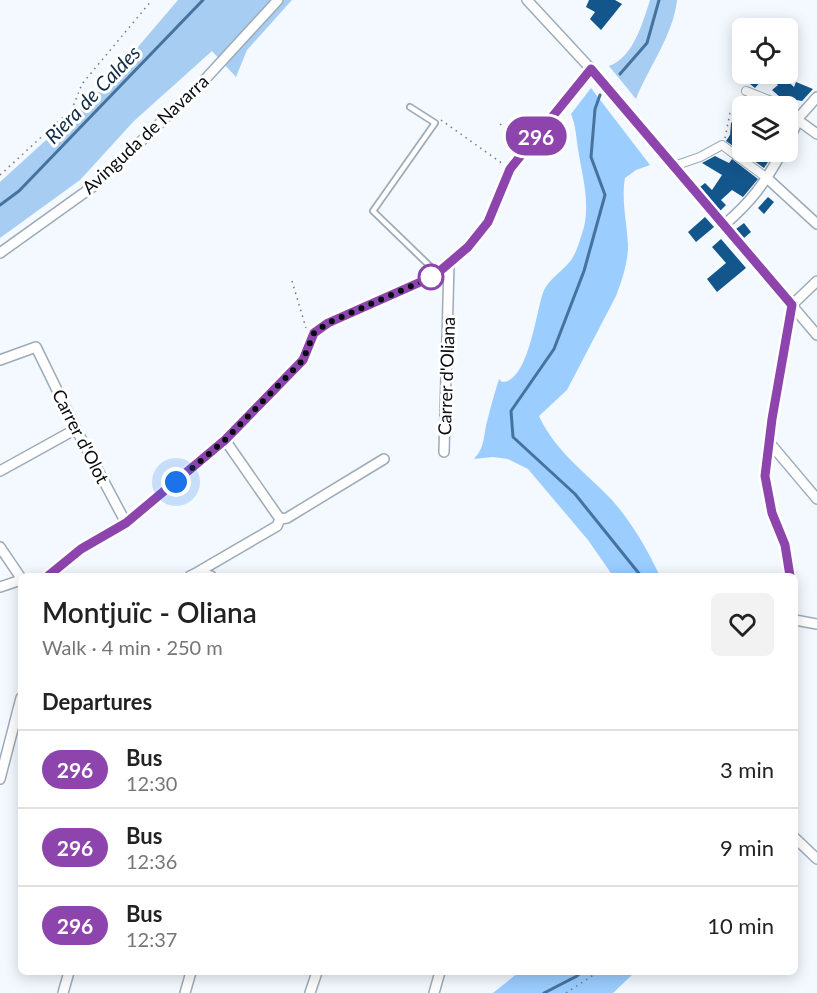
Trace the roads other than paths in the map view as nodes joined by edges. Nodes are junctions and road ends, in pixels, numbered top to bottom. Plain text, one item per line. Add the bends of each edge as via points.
1 (278, 0) edge
2 (527, 0) edge
3 (591, 69) junction
4 (746, 91) road end
5 (758, 96) edge
6 (817, 97) edge
7 (410, 107) dead end
8 (799, 121) joint
9 (817, 134) edge
10 (776, 162) edge
11 (674, 166) junction
12 (767, 178) junction
13 (817, 224) edge
14 (724, 225) junction
15 (0, 253) edge
16 (449, 264) junction
17 (437, 273) junction
18 (817, 281) edge
19 (792, 305) junction
20 (817, 335) edge
21 (0, 360) edge
22 (76, 429) junction
23 (225, 440) junction
24 (769, 442) junction
25 (444, 452) dead end
26 (384, 459) dead end
27 (0, 471) edge
28 (817, 499) edge
29 (280, 519) junction
30 (126, 523) junction
31 (0, 547) edge
32 (52, 573) edge
33 (196, 573) edge
34 (790, 573) edge
35 (18, 574) edge
36 (18, 580) edge
37 (0, 588) edge
38 (798, 621) edge
39 (817, 624) edge
40 (18, 710) edge
41 (0, 779) edge
42 (798, 841) edge
43 (817, 860) edge
44 (68, 975) edge
45 (190, 975) edge
46 (316, 975) edge
47 (439, 975) edge
48 (63, 993) edge
49 (185, 993) edge
50 (310, 993) edge
51 (434, 993) edge

1 - 15 street, Avinguda de Navarra via 199,86 95,185
2 - 3 street
3 - 11 street
3 - 16 street via 510,169 488,222
4 - 5 street
6 - 8 street
7 - 17 lane via 435,123 373,212
8 - 9 street
10 - 12 street
11 - 12 street via 722,145
11 - 14 street
12 - 13 street
12 - 14 street via 748,205
14 - 19 street
16 - 17 street
16 - 25 street, Carrer d'Oliana
17 - 23 street via 314,333 303,360
18 - 19 street
19 - 20 street
19 - 24 street
21 - 22 street, Carrer d'Olot via 36,347
22 - 27 street
22 - 30 street, Carrer d'Olot
23 - 29 street
23 - 30 street
24 - 28 street
24 - 34 street via 765,476
26 - 29 street
29 - 33 street via 277,526
30 - 32 street via 81,549
31 - 35 street
36 - 37 street
38 - 39 street
40 - 41 street
42 - 43 street
44 - 48 street
45 - 49 street
46 - 50 street
47 - 51 street

